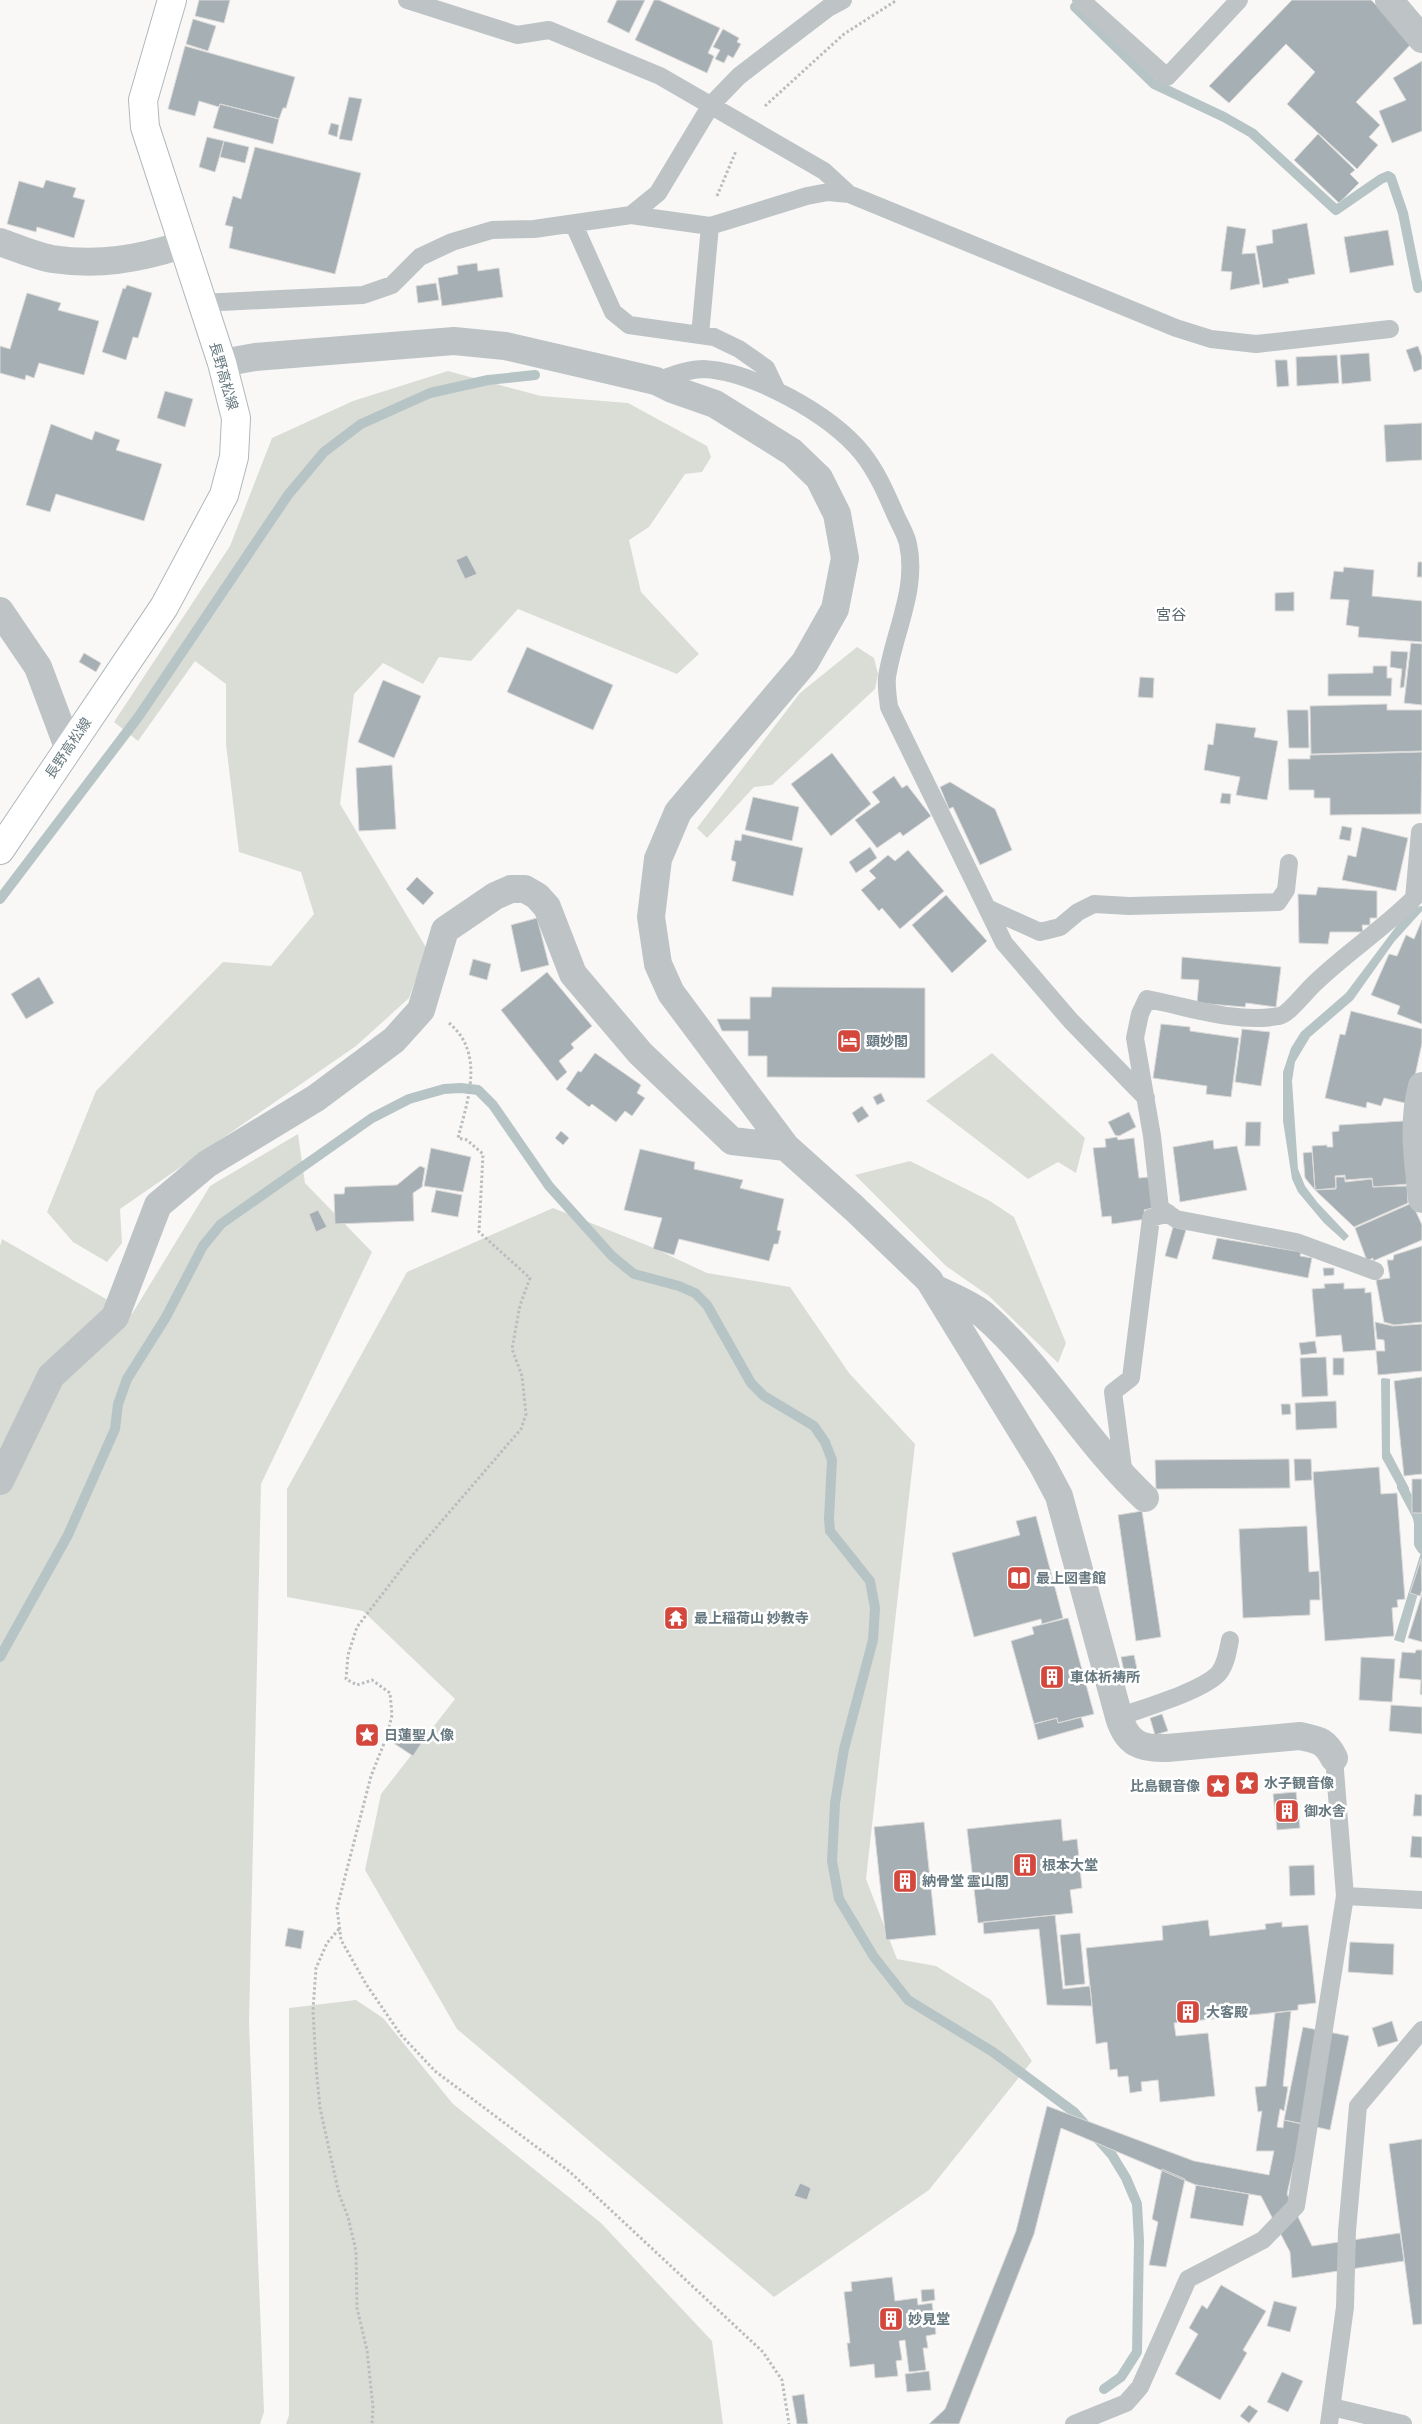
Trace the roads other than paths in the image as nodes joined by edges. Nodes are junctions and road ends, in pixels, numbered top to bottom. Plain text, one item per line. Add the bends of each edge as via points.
1 (172, 0) edge
2 (407, 0) edge
3 (843, 0) edge
4 (1081, 0) edge
5 (1239, 0) edge
6 (1389, 0) edge
7 (1422, 39) edge
8 (712, 105) junction
9 (849, 194) junction
10 (632, 215) junction
11 (574, 225) junction
12 (710, 226) junction
13 (0, 242) edge
14 (182, 245) junction
15 (202, 303) junction
16 (1390, 329) dead end
17 (700, 335) junction
18 (222, 363) junction
19 (656, 381) junction
20 (777, 391) junction
21 (0, 611) edge
22 (68, 747) junction
23 (1420, 832) dead end
24 (0, 850) edge
25 (1289, 863) dead end
26 (987, 908) junction
27 (1422, 1086) edge
28 (1146, 1098) junction
29 (786, 1147) junction
30 (1422, 1199) edge
31 (1168, 1213) junction
32 (1375, 1271) dead end
33 (933, 1287) junction
34 (1124, 1478) junction
35 (0, 1481) edge
36 (1145, 1498) dead end
37 (1230, 1640) dead end
38 (1119, 1717) junction
39 (1334, 1758) joint
40 (1345, 1896) junction
41 (1422, 1900) edge
42 (1422, 2030) edge
43 (1330, 2415) edge
44 (1074, 2424) edge
45 (1402, 2424) edge

1 - 14 main road, 長野高松線 via 143,100 145,127
2 - 8 lane via 517,35 549,30 660,76
3 - 8 lane via 740,76
4 - 5 lane via 1167,77
6 - 7 street
8 - 9 lane via 824,170
8 - 10 lane via 658,193
9 - 12 lane via 828,192 807,196
9 - 16 lane via 1176,328 1211,339 1256,344
10 - 11 lane
10 - 12 lane
11 - 15 lane via 492,230 452,242 420,257 392,285 363,295
11 - 17 lane via 618,316 629,325
12 - 17 lane
13 - 14 street via 51,259 100,262 141,258
14 - 15 main road, 長野高松線
15 - 18 main road, 長野高松線
17 - 20 lane via 714,337 766,368
18 - 19 street via 255,357 454,341 504,346
18 - 22 main road, 長野高松線 via 236,418 234,457 224,495 164,607
19 - 20 lane via 703,369 732,374
19 - 29 street via 715,404 792,452 819,478 838,514 845,558 835,609 805,662 678,812 658,859 651,917 658,964 671,993
20 - 26 lane via 821,416 861,452 881,480 908,543 911,584 887,680 889,707
21 - 22 street via 38,667
22 - 24 main road, 長野高松線
23 - 28 lane via 1414,898 1316,982 1282,1016 1260,1019 1234,1016 1147,999 1135,1038
25 - 26 lane via 1286,890 1278,902 1094,904 1060,927 1040,932
26 - 28 lane via 1004,943 1033,979 1070,1022
27 - 30 street via 1418,1100 1416,1147
28 - 31 lane via 1160,1208
29 - 33 street via 854,1208
29 - 35 street via 732,1141 640,1053 573,974 547,907 525,889 511,889 444,930 421,1010 394,1040 316,1098 207,1164 158,1205 115,1317 51,1376
31 - 32 lane via 1176,1219 1296,1242
31 - 34 lane via 1151,1218 1131,1378 1113,1392
33 - 34 street via 983,1314 1040,1374
33 - 38 street via 1059,1496
34 - 36 street
37 - 38 lane via 1228,1655 1219,1673 1200,1686
38 - 39 street via 1129,1739 1153,1748 1300,1736 1328,1746
39 - 40 lane
40 - 41 lane
40 - 44 lane via 1296,2206 1263,2240 1188,2279 1140,2387 1126,2403
42 - 43 lane via 1358,2106 1347,2231 1345,2307
43 - 45 lane

